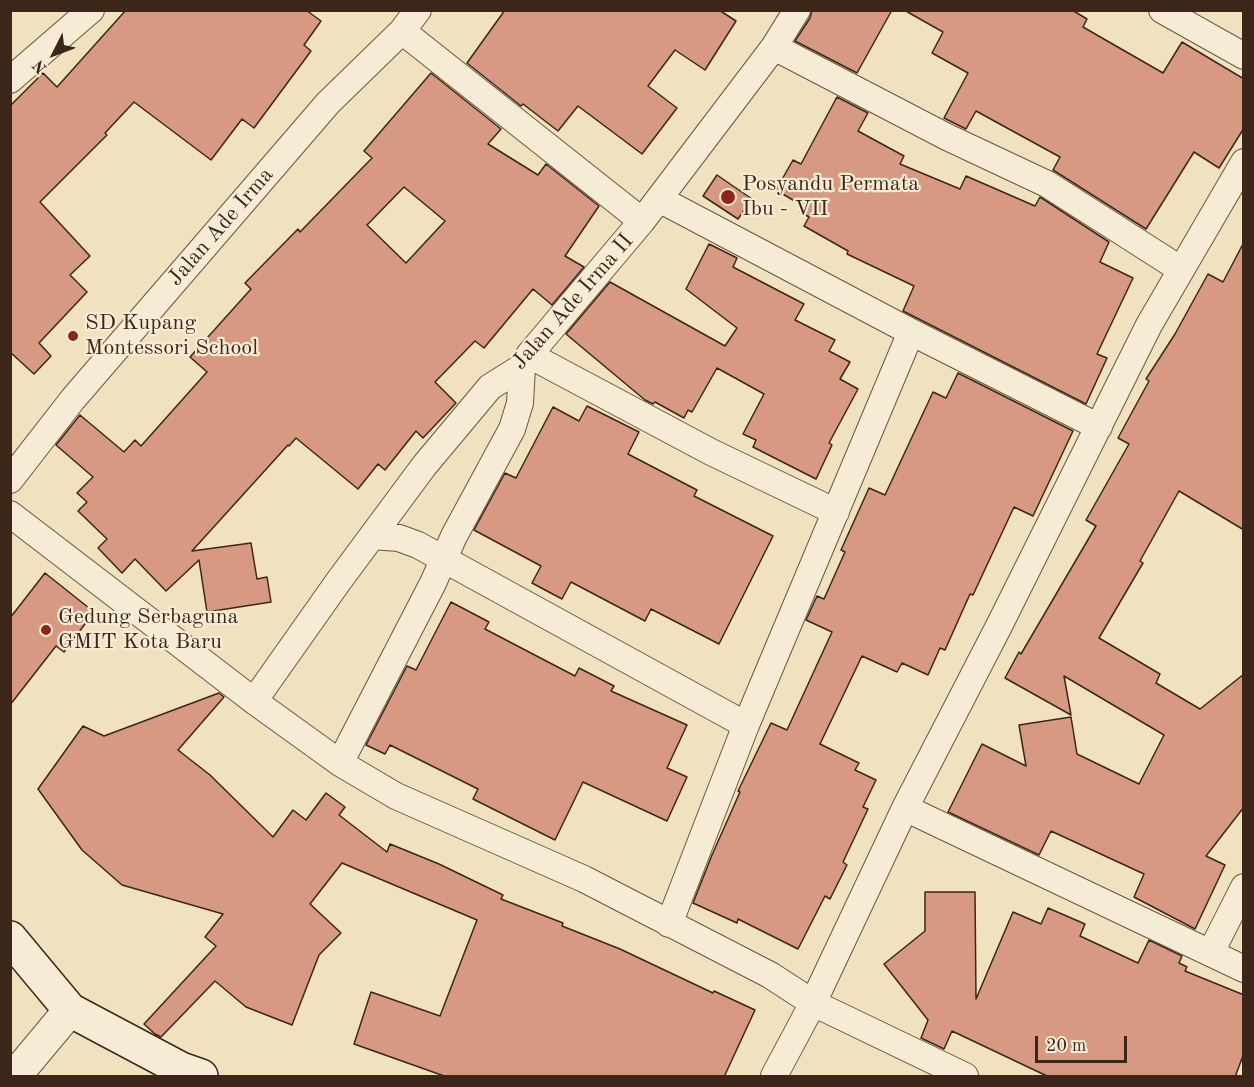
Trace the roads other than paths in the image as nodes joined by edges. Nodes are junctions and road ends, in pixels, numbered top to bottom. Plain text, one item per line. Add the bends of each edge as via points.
1 (91, 10) edge
2 (418, 10) edge
3 (797, 10) edge
4 (1162, 10) edge
5 (402, 31) junction
6 (774, 47) junction
7 (1244, 56) edge
8 (10, 80) edge
9 (1244, 162) edge
10 (659, 199) junction
11 (642, 221) junction
12 (1180, 269) junction
13 (911, 332) junction
14 (525, 361) junction
15 (1099, 428) junction
16 (10, 480) edge
17 (836, 512) junction
18 (10, 514) edge
19 (372, 536) junction
20 (444, 561) junction
21 (254, 701) junction
22 (746, 725) junction
23 (340, 763) junction
24 (905, 808) junction
25 (1244, 887) edge
26 (669, 924) junction
27 (10, 938) edge
28 (1211, 952) junction
29 (1244, 969) edge
30 (813, 1003) junction
31 (70, 1010) junction
32 (15, 1077) edge
33 (201, 1077) edge
34 (774, 1077) edge
35 (965, 1077) edge

1 - 8 street
2 - 5 street, Jalan Ade Irma
3 - 6 street, Jalan Ade Irma II
4 - 7 street
5 - 11 street
5 - 16 street, Jalan Ade Irma via 328,103 73,399
6 - 10 street, Jalan Ade Irma II
6 - 12 street via 946,137 1047,184
9 - 12 street
10 - 11 street, Jalan Ade Irma II
10 - 13 street
11 - 14 street, Jalan Ade Irma II
12 - 15 street
13 - 15 street
13 - 17 street
14 - 17 street
14 - 19 street, Jalan Ade Irma II via 490,387
14 - 20 street via 512,429
15 - 24 street
17 - 22 street
18 - 21 street
19 - 20 street via 399,538
19 - 21 street, Jalan Ade Irma II
20 - 22 street
20 - 23 street
21 - 23 street
22 - 26 street
23 - 26 street via 396,796 584,879
24 - 28 street
24 - 30 street
25 - 28 street
26 - 30 street via 770,975
27 - 31 main road
28 - 29 street
30 - 34 street
30 - 35 street
31 - 32 street
31 - 33 main road

